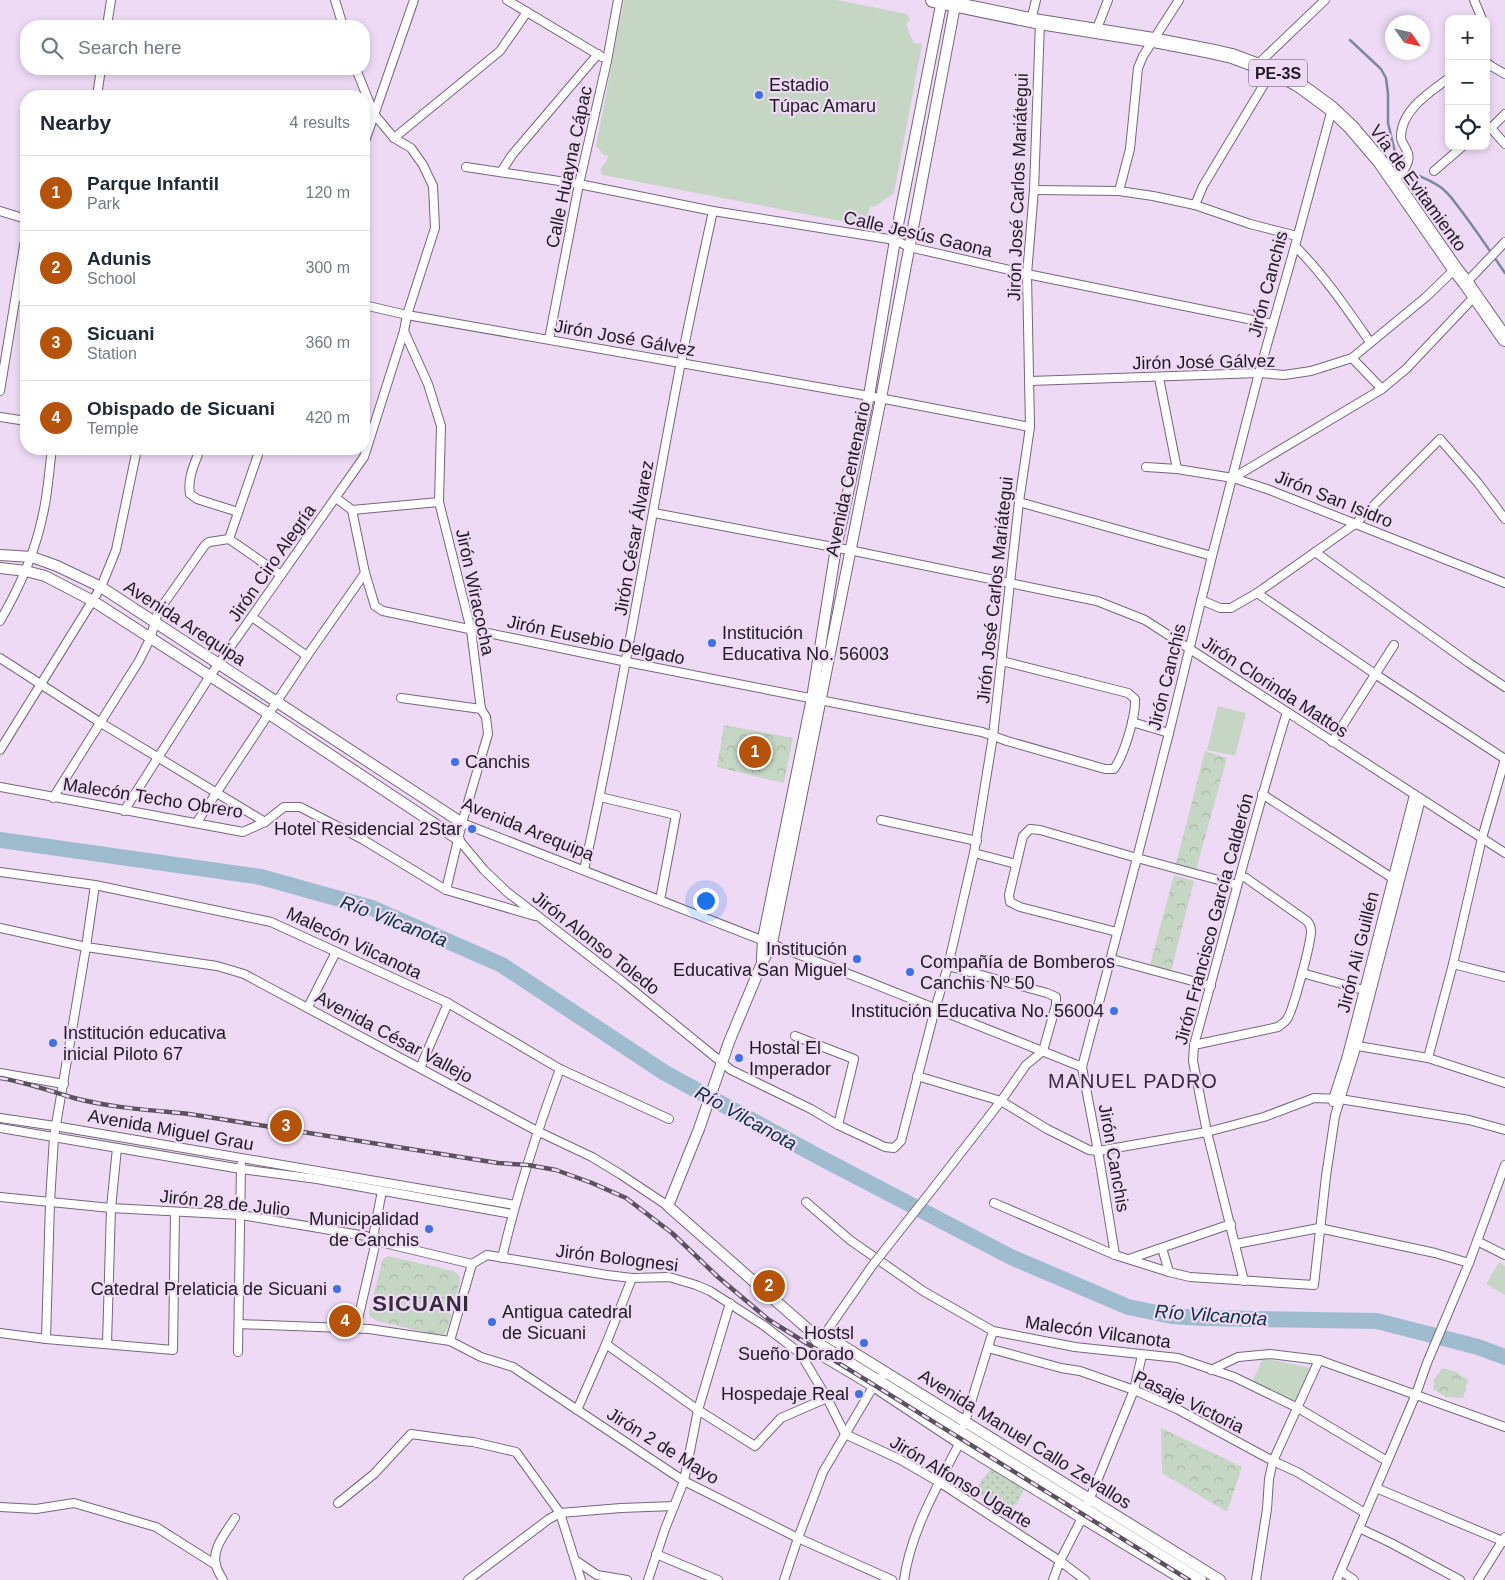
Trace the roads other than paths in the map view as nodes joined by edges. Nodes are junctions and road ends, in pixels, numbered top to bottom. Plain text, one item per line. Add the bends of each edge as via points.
1 (111, 0) edge
2 (335, 0) edge
3 (414, 0) edge
4 (507, 0) edge
5 (618, 0) edge
6 (1036, 0) edge
7 (1108, 0) edge
8 (1179, 0) edge
9 (1325, 0) edge
10 (1474, 0) edge
11 (945, 1) edge
12 (527, 12) junction
13 (1480, 15) edge
14 (108, 20) edge
15 (341, 20) edge
16 (1036, 21) junction
17 (1096, 31) junction
18 (1153, 40) junction
19 (598, 54) junction
20 (607, 61) junction
21 (1257, 65) junction
22 (1490, 65) edge
23 (1272, 70) junction
24 (1505, 74) edge
25 (100, 75) edge
26 (358, 75) edge
27 (1445, 81) edge
28 (98, 90) edge
29 (364, 90) edge
30 (370, 104) edge
31 (1332, 109) junction
32 (374, 114) junction
33 (1505, 114) edge
34 (370, 126) edge
35 (1490, 127) edge
36 (1490, 129) edge
37 (394, 138) junction
38 (1505, 144) edge
39 (1458, 150) edge
40 (466, 167) dead end
41 (1434, 171) dead end
42 (501, 172) junction
43 (1401, 172) junction
44 (579, 184) junction
45 (1034, 190) junction
46 (1119, 192) junction
47 (1195, 205) junction
48 (0, 211) edge
49 (713, 211) junction
50 (20, 217) edge
51 (1297, 236) junction
52 (895, 240) junction
53 (1505, 242) edge
54 (1296, 246) junction
55 (909, 247) junction
56 (1454, 269) junction
57 (20, 271) edge
58 (1028, 274) junction
59 (1466, 283) junction
60 (16, 296) junction
61 (1475, 296) junction
62 (20, 297) edge
63 (370, 306) edge
64 (407, 314) junction
65 (1273, 324) junction
66 (404, 331) junction
67 (549, 339) junction
68 (1505, 339) edge
69 (1370, 342) junction
70 (1352, 358) junction
71 (681, 363) junction
72 (1259, 374) junction
73 (1159, 378) junction
74 (1030, 381) junction
75 (1382, 389) junction
76 (0, 391) edge
77 (869, 396) junction
78 (881, 398) junction
79 (0, 417) edge
80 (20, 420) edge
81 (1030, 427) junction
82 (370, 438) edge
83 (51, 455) edge
84 (136, 455) edge
85 (198, 455) edge
86 (258, 455) edge
87 (365, 455) edge
88 (1146, 467) dead end
89 (1177, 469) junction
90 (1233, 478) junction
91 (336, 498) junction
92 (440, 502) junction
93 (1019, 502) junction
94 (352, 510) junction
95 (238, 512) junction
96 (654, 513) junction
97 (1505, 520) edge
98 (1355, 524) junction
99 (229, 539) junction
100 (836, 548) junction
101 (849, 550) junction
102 (1316, 552) junction
103 (0, 554) edge
104 (1212, 556) junction
105 (32, 557) junction
106 (0, 568) edge
107 (26, 570) junction
108 (365, 573) junction
109 (281, 576) junction
110 (1009, 582) junction
111 (1505, 583) edge
112 (101, 587) junction
113 (1257, 593) junction
114 (1201, 600) junction
115 (93, 602) junction
116 (252, 617) junction
117 (0, 621) edge
118 (155, 623) junction
119 (471, 630) junction
120 (150, 639) junction
121 (1394, 645) dead end
122 (1190, 649) junction
123 (307, 656) junction
124 (0, 658) edge
125 (1002, 661) junction
126 (627, 662) junction
127 (219, 664) junction
128 (1375, 674) junction
129 (210, 676) junction
130 (41, 685) junction
131 (1505, 687) edge
132 (401, 698) dead end
133 (816, 699) junction
134 (277, 702) junction
135 (481, 709) junction
136 (1287, 712) junction
137 (269, 714) junction
138 (1132, 722) junction
139 (101, 723) junction
140 (1170, 733) junction
141 (993, 736) junction
142 (1332, 742) junction
143 (0, 750) edge
144 (158, 757) junction
145 (1505, 759) edge
146 (0, 787) edge
147 (216, 793) junction
148 (1262, 794) junction
149 (600, 797) junction
150 (1417, 797) junction
151 (53, 798) junction
152 (124, 811) junction
153 (881, 820) dead end
154 (197, 822) junction
155 (265, 822) junction
156 (462, 823) junction
157 (1482, 838) junction
158 (459, 840) junction
159 (977, 841) junction
160 (974, 853) junction
161 (1505, 853) edge
162 (1137, 858) junction
163 (1016, 864) junction
164 (584, 870) junction
165 (0, 872) edge
166 (1240, 876) junction
167 (1396, 881) junction
168 (95, 884) junction
169 (1237, 885) junction
170 (446, 890) junction
171 (660, 900) junction
172 (539, 917) junction
173 (0, 928) edge
174 (1117, 932) junction
175 (767, 941) junction
176 (86, 947) junction
177 (336, 952) junction
178 (1111, 959) junction
179 (1453, 964) junction
180 (948, 966) junction
181 (1302, 973) junction
182 (1505, 977) edge
183 (1210, 986) junction
184 (1368, 991) junction
185 (448, 1003) junction
186 (308, 1007) junction
187 (935, 1009) junction
188 (795, 1036) dead end
189 (1194, 1045) junction
190 (1354, 1045) junction
191 (1044, 1051) junction
192 (1428, 1058) junction
193 (721, 1062) junction
194 (1082, 1067) junction
195 (420, 1068) junction
196 (560, 1069) junction
197 (0, 1073) edge
198 (917, 1076) junction
199 (1505, 1083) edge
200 (64, 1084) junction
201 (1337, 1099) junction
202 (1001, 1101) junction
203 (0, 1118) edge
204 (669, 1119) dead end
205 (838, 1124) junction
206 (55, 1126) junction
207 (0, 1128) edge
208 (1505, 1130) edge
209 (537, 1131) junction
210 (1207, 1132) junction
211 (54, 1137) junction
212 (117, 1148) junction
213 (894, 1148) joint
214 (1098, 1151) junction
215 (242, 1158) junction
216 (1505, 1165) edge
217 (241, 1169) junction
218 (1501, 1186) edge
219 (382, 1191) junction
220 (0, 1197) edge
221 (50, 1202) junction
222 (806, 1202) dead end
223 (994, 1203) dead end
224 (515, 1205) junction
225 (668, 1206) junction
226 (111, 1208) junction
227 (175, 1212) junction
228 (512, 1214) junction
229 (241, 1216) junction
230 (1231, 1224) junction
231 (1320, 1228) junction
232 (1477, 1240) junction
233 (376, 1241) junction
234 (1236, 1244) junction
235 (1162, 1248) junction
236 (1115, 1255) junction
237 (1505, 1256) edge
238 (502, 1258) junction
239 (1129, 1259) junction
240 (1469, 1263) junction
241 (472, 1264) junction
242 (1169, 1272) junction
243 (632, 1278) junction
244 (1244, 1281) junction
245 (730, 1303) junction
246 (239, 1324) junction
247 (356, 1328) junction
248 (810, 1331) junction
249 (993, 1331) junction
250 (0, 1333) edge
251 (824, 1334) junction
252 (46, 1339) junction
253 (450, 1341) junction
254 (107, 1344) junction
255 (606, 1344) junction
256 (813, 1346) junction
257 (988, 1348) junction
258 (238, 1352) dead end
259 (800, 1353) junction
260 (1142, 1355) junction
261 (1319, 1360) junction
262 (1211, 1370) junction
263 (886, 1372) junction
264 (875, 1384) junction
265 (1134, 1390) junction
266 (1416, 1394) junction
267 (827, 1398) junction
268 (1298, 1408) junction
269 (577, 1410) junction
270 (698, 1410) junction
271 (965, 1420) junction
272 (1505, 1427) edge
273 (962, 1432) junction
274 (845, 1434) junction
275 (960, 1444) junction
276 (1273, 1461) junction
277 (1387, 1461) junction
278 (684, 1481) junction
279 (939, 1482) junction
280 (1376, 1488) junction
281 (1088, 1499) junction
282 (338, 1503) dead end
283 (674, 1506) junction
284 (0, 1507) edge
285 (560, 1513) junction
286 (1366, 1513) junction
287 (1084, 1514) junction
288 (235, 1518) dead end
289 (1359, 1528) junction
290 (798, 1538) junction
291 (1504, 1539) edge
292 (656, 1554) junction
293 (574, 1559) junction
294 (1060, 1561) junction
295 (216, 1565) junction
296 (1341, 1571) junction
297 (223, 1580) edge
298 (468, 1580) edge
299 (581, 1580) edge
300 (627, 1580) edge
301 (648, 1580) edge
302 (718, 1580) edge
303 (784, 1580) edge
304 (892, 1580) edge
305 (904, 1580) edge
306 (1053, 1580) edge
307 (1085, 1580) edge
308 (1182, 1580) edge
309 (1201, 1580) edge
310 (1220, 1580) edge
311 (1256, 1580) edge
312 (1337, 1580) edge
313 (1354, 1580) edge
314 (1460, 1580) edge
315 (1478, 1580) edge

1 - 14 street
2 - 15 street
3 - 32 street
4 - 12 street
5 - 20 street, Calle Huayna Cápac
6 - 16 street, Jirón José Carlos Mariátegui
7 - 17 street
8 - 18 street
9 - 21 street
10 - 13 street
11 - 16 highway, Vía de Evitamiento / PE-3S
11 - 52 street
11 - 55 street, Avenida Centenario
12 - 19 street
12 - 37 street via 500,51
16 - 17 highway, Vía de Evitamiento / PE-3S
16 - 45 street, Jirón José Carlos Mariátegui
17 - 18 highway, Vía de Evitamiento / PE-3S
18 - 21 highway, Vía de Evitamiento / PE-3S via 1232,56
18 - 46 street via 1138,68 1130,149
19 - 20 street
19 - 42 street
20 - 44 street, Calle Huayna Cápac
21 - 23 highway, Vía de Evitamiento / PE-3S
22 - 24 street
23 - 31 highway, Vía de Evitamiento / PE-3S
23 - 47 street
25 - 28 street
26 - 29 street
27 - 43 street via 1420,101 1402,128 1400,140 1409,160
30 - 32 street
31 - 43 highway, Vía de Evitamiento / PE-3S via 1380,161
31 - 51 street, Jirón Canchis
32 - 34 street
32 - 37 street
33 - 35 street
36 - 38 street
37 - 64 street via 411,148 433,186 435,228
39 - 41 street
40 - 42 street, Calle Jesús Gaona
42 - 44 street, Calle Jesús Gaona
43 - 56 highway, Vía de Evitamiento / PE-3S
44 - 49 street, Calle Jesús Gaona
44 - 67 street, Calle Huayna Cápac
45 - 46 street
45 - 58 street, Jirón José Carlos Mariátegui
46 - 47 street
47 - 51 street
48 - 50 street
49 - 52 street, Calle Jesús Gaona
49 - 71 street, Jirón César Álvarez
51 - 54 street, Jirón Canchis
52 - 55 street, Calle Jesús Gaona
52 - 77 street
53 - 59 street
54 - 65 street, Jirón Canchis
54 - 69 street via 1341,300
55 - 58 street, Calle Jesús Gaona
55 - 78 street, Avenida Centenario
56 - 59 highway, Vía de Evitamiento / PE-3S
56 - 69 street, Jirón José Gálvez via 1426,297
57 - 60 street
58 - 65 street, Calle Jesús Gaona
58 - 74 street, Jirón José Carlos Mariátegui
59 - 61 highway, Vía de Evitamiento / PE-3S
60 - 62 street
60 - 76 street
61 - 68 highway, Vía de Evitamiento / PE-3S
61 - 75 street via 1406,369
63 - 64 street, Jirón José Gálvez
64 - 66 street, Jirón Ciro Alegría
64 - 67 street, Jirón José Gálvez
65 - 72 street, Jirón Canchis
66 - 82 street, Jirón Ciro Alegría
66 - 92 street, Jirón Wiracocha via 428,384 441,426
67 - 71 street, Jirón José Gálvez
69 - 70 street, Jirón José Gálvez
70 - 72 street, Jirón José Gálvez via 1311,371
70 - 75 street
71 - 77 street, Jirón José Gálvez
71 - 96 street, Jirón César Álvarez
72 - 73 street, Jirón José Gálvez
72 - 90 street, Jirón Canchis
73 - 74 street, Jirón José Gálvez
73 - 89 street
74 - 81 street, Jirón José Carlos Mariátegui
75 - 90 street
77 - 78 street, Jirón José Gálvez
77 - 100 street
78 - 81 street, Jirón José Gálvez
78 - 101 street, Avenida Centenario
79 - 80 street
81 - 93 street, Jirón José Carlos Mariátegui
83 - 105 street via 44,513
84 - 112 street via 116,550
85 - 95 street via 190,478 190,494
86 - 95 street
87 - 91 street, Jirón Ciro Alegría
88 - 89 street, Jirón San Isidro
89 - 90 street, Jirón San Isidro
90 - 98 street, Jirón San Isidro via 1267,488
90 - 104 street, Jirón Canchis
91 - 94 street
91 - 109 street, Jirón Ciro Alegría
92 - 94 street
92 - 119 street, Jirón Wiracocha
93 - 104 street
93 - 110 street, Jirón José Carlos Mariátegui
94 - 108 street, Jirón Eusebio Delgado
95 - 99 street
96 - 100 street, Jirón Clorinda Mattos
96 - 126 street, Jirón César Álvarez
97 - 98 street via 1440,439
98 - 102 street
98 - 111 street, Jirón San Isidro
99 - 109 street
99 - 118 street via 209,542 205,546 158,612
100 - 101 street, Jirón Clorinda Mattos
100 - 133 street
101 - 110 street, Jirón Clorinda Mattos
101 - 133 street, Avenida Centenario
102 - 113 street
102 - 131 street
103 - 105 street, Avenida Arequipa
104 - 114 street, Jirón Canchis
105 - 107 street
105 - 112 street, Avenida Arequipa
106 - 107 street, Avenida Arequipa
107 - 115 street, Avenida Arequipa via 54,580
107 - 117 street
108 - 119 street, Jirón Eusebio Delgado via 376,606 383,611
108 - 123 street
109 - 116 street, Jirón Ciro Alegría
110 - 122 street, Jirón Clorinda Mattos via 1121,609 1145,620
110 - 125 street, Jirón José Carlos Mariátegui
112 - 115 street
112 - 118 street, Avenida Arequipa
113 - 114 street via 1231,608 1220,608
113 - 128 street
114 - 122 street, Jirón Canchis
115 - 120 street, Avenida Arequipa
115 - 130 street
116 - 123 street
116 - 127 street, Jirón Ciro Alegría
118 - 120 street
118 - 127 street, Avenida Arequipa
119 - 126 street, Jirón Eusebio Delgado
119 - 135 street, Jirón Wiracocha
120 - 129 street, Avenida Arequipa
120 - 139 street
121 - 128 street
122 - 136 street, Jirón Clorinda Mattos
122 - 140 street, Jirón Canchis
123 - 134 street
124 - 130 street
125 - 138 street via 1128,693 1135,699
125 - 141 street, Jirón José Carlos Mariátegui
126 - 133 street, Jirón Eusebio Delgado
126 - 149 street, Jirón César Álvarez
127 - 129 street, Jirón Ciro Alegría
127 - 134 street, Avenida Arequipa
128 - 142 street
128 - 145 street
129 - 137 street, Avenida Arequipa
129 - 144 street, Jirón Ciro Alegría
130 - 139 street
130 - 143 street
132 - 135 street
133 - 141 street, Jirón Eusebio Delgado
133 - 175 street
134 - 137 street
134 - 156 street, Avenida Arequipa
135 - 156 street, Jirón Wiracocha via 486,717 488,734
136 - 142 street, Jirón Clorinda Mattos
136 - 148 street, Jirón Francisco García Calderón
137 - 147 street
137 - 158 street, Avenida Arequipa
138 - 140 street
138 - 141 street, Jirón Eusebio Delgado via 1120,761 1114,769
139 - 144 street
139 - 151 street
140 - 162 street, Jirón Canchis
141 - 159 street, Jirón José Carlos Mariátegui
142 - 150 street, Jirón Clorinda Mattos
144 - 147 street
144 - 152 street, Jirón Ciro Alegría
145 - 157 street
146 - 151 street, Malecón Techo Obrero
147 - 154 street
147 - 155 street
148 - 166 street, Jirón Francisco García Calderón
148 - 167 street
149 - 164 street, Jirón César Álvarez
149 - 171 street via 676,815
150 - 157 street, Jirón Clorinda Mattos
150 - 167 street, Jirón Ali Guillén
151 - 152 street, Malecón Techo Obrero
152 - 154 street, Malecón Techo Obrero
153 - 159 street
154 - 155 street, Malecón Techo Obrero via 243,832
155 - 170 street, Malecón Techo Obrero via 284,806 300,806
156 - 158 street, Jirón Wiracocha
156 - 164 street, Avenida Arequipa
157 - 161 street, Jirón Clorinda Mattos
157 - 179 street
158 - 170 street, Jirón Wiracocha
158 - 172 street, Jirón Alonso Toledo via 484,870
159 - 160 street, Jirón José Carlos Mariátegui
160 - 163 street
160 - 180 street, Jirón José Carlos Mariátegui
162 - 163 street via 1030,829 1023,836
162 - 169 street
162 - 174 street, Jirón Canchis
163 - 174 street via 1010,902
164 - 171 street, Avenida Arequipa
165 - 168 street, Malecón Vilcanota
166 - 169 street, Jirón Francisco García Calderón
166 - 181 street via 1311,925
167 - 184 street, Jirón Ali Guillén
168 - 176 street
168 - 177 street, Malecón Vilcanota via 271,922
169 - 183 street, Jirón Francisco García Calderón
170 - 172 street, Malecón Techo Obrero
171 - 175 street, Avenida Arequipa
172 - 193 street, Jirón Alonso Toledo
173 - 176 street, Avenida César Vallejo
174 - 178 street, Jirón Canchis
175 - 187 street, Avenida Arequipa
175 - 193 street via 762,962
176 - 186 street, Avenida César Vallejo via 217,966 244,974
176 - 200 street
177 - 185 street, Malecón Vilcanota
177 - 186 street
178 - 183 street
178 - 194 street, Jirón Canchis
179 - 182 street
179 - 192 street
180 - 187 street, Jirón José Carlos Mariátegui
180 - 191 street via 1056,997
181 - 184 street
181 - 189 street via 1287,1021 1278,1027
183 - 189 street, Jirón Francisco García Calderón
184 - 190 street, Jirón Ali Guillén
185 - 195 street
185 - 196 street, Malecón Vilcanota
186 - 195 street, Avenida César Vallejo
187 - 191 street, Avenida Arequipa
187 - 198 street, Jirón José Carlos Mariátegui
188 - 205 street via 854,1059
189 - 210 street, Jirón Francisco García Calderón via 1193,1061
190 - 192 street
190 - 201 street, Jirón Ali Guillén
191 - 194 street, Avenida Arequipa
191 - 202 street via 1026,1065
192 - 199 street
193 - 205 street, Jirón Alonso Toledo
193 - 225 street
194 - 214 street, Jirón Canchis
195 - 209 street, Avenida César Vallejo
196 - 204 street, Malecón Vilcanota
196 - 209 street
197 - 200 street
198 - 202 street
198 - 213 street, Jirón José Carlos Mariátegui via 901,1141
200 - 206 street
201 - 208 street via 1469,1120
201 - 210 street via 1314,1098 1264,1117
201 - 231 street, Jirón Ali Guillén
202 - 214 street via 1047,1129 1089,1150
202 - 251 street, bridge via 872,1266
203 - 206 street, Avenida Miguel Grau
205 - 213 street, Jirón Alonso Toledo via 885,1147
206 - 211 street
206 - 215 street, Avenida Miguel Grau
207 - 211 street, Avenida Miguel Grau
209 - 224 street
209 - 225 street, Avenida César Vallejo via 592,1157
210 - 214 street
210 - 230 street, Jirón Francisco García Calderón
211 - 212 street, Avenida Miguel Grau
211 - 221 street
212 - 217 street, Avenida Miguel Grau
212 - 226 street
214 - 236 street, Jirón Canchis
215 - 217 street
215 - 224 street, Avenida Miguel Grau
216 - 218 street
217 - 219 street, Avenida Miguel Grau
217 - 229 street
218 - 232 street
219 - 228 street, Avenida Miguel Grau
219 - 233 street via 374,1232
220 - 221 street, Jirón 28 de Julio
221 - 226 street, Jirón 28 de Julio
221 - 252 street
222 - 249 street, Malecón Vilcanota via 850,1240 923,1291
223 - 236 street
224 - 228 street
225 - 248 street, Avenida Manuel Callo Zevallos
226 - 227 street, Jirón 28 de Julio
226 - 254 street
227 - 229 street, Jirón 28 de Julio
227 - 254 street via 173,1350
228 - 238 street
229 - 233 street, Jirón 28 de Julio via 366,1236
229 - 246 street
230 - 234 street, Jirón Francisco García Calderón
230 - 235 street
231 - 234 street
231 - 240 street
231 - 244 street, Jirón Ali Guillén via 1314,1285
232 - 237 street
232 - 240 street
233 - 241 street, Jirón 28 de Julio
233 - 247 street
234 - 244 street, Jirón Francisco García Calderón
235 - 239 street
235 - 242 street
236 - 239 street
238 - 241 street, Jirón Bolognesi via 488,1254
238 - 243 street, Jirón Bolognesi
239 - 242 street
240 - 266 street
241 - 253 street
242 - 244 street
243 - 245 street, Jirón Bolognesi via 669,1277 696,1285
243 - 255 street
245 - 259 street, Jirón Bolognesi
245 - 270 street
246 - 247 street, Jirón 2 de Mayo
246 - 258 street
247 - 253 street, Jirón 2 de Mayo
248 - 251 street, Avenida Manuel Callo Zevallos
248 - 256 street, Avenida Manuel Callo Zevallos
249 - 257 street
249 - 260 street, Malecón Vilcanota via 1075,1347
250 - 252 street
251 - 256 street
251 - 263 street, Avenida Manuel Callo Zevallos
252 - 254 street
253 - 269 street, Jirón 2 de Mayo via 513,1367
255 - 269 street
255 - 270 street
256 - 259 street
256 - 264 street, Avenida Manuel Callo Zevallos
257 - 265 street, Pasaje Victoria via 1080,1371
257 - 271 street
259 - 267 street
260 - 262 street, Malecón Vilcanota via 1178,1358
260 - 265 street
261 - 262 street via 1254,1355 1238,1357
261 - 266 street
261 - 268 street
262 - 268 street, Malecón Vilcanota via 1234,1377
263 - 264 street
263 - 271 street, Avenida Manuel Callo Zevallos
264 - 273 street, Avenida Manuel Callo Zevallos
264 - 274 street
264 - 275 street, Avenida Manuel Callo Zevallos
265 - 276 street, Pasaje Victoria via 1177,1408
265 - 281 street
266 - 272 street
266 - 277 street
267 - 270 street via 781,1418 755,1446
267 - 274 street
268 - 276 street
268 - 277 street, Malecón Vilcanota
269 - 278 street, Jirón 2 de Mayo
270 - 278 street
271 - 273 street
271 - 281 street, Avenida Manuel Callo Zevallos
273 - 275 street
273 - 287 street, Avenida Manuel Callo Zevallos
274 - 279 street, Jirón Alfonso Ugarte
274 - 290 street via 823,1472
275 - 279 street
275 - 287 street, Avenida Manuel Callo Zevallos
276 - 286 street, Pasaje Victoria
276 - 311 street
277 - 280 street
278 - 283 street
278 - 290 street, Jirón 2 de Mayo
279 - 294 street, Jirón Alfonso Ugarte
279 - 305 street via 907,1559
280 - 286 street
280 - 291 street
281 - 287 street
281 - 310 street, Avenida Manuel Callo Zevallos
282 - 285 street via 374,1474 411,1434 473,1442 516,1452
283 - 285 street
283 - 292 street
284 - 295 street via 36,1509 74,1503 156,1527
285 - 293 street
285 - 298 street
286 - 289 street
287 - 294 street
287 - 308 street, Avenida Manuel Callo Zevallos
287 - 309 street, Avenida Manuel Callo Zevallos
288 - 295 street via 215,1555
289 - 296 street
289 - 314 street
290 - 303 street
290 - 304 street, Jirón 2 de Mayo
291 - 315 street
292 - 301 street
292 - 302 street
293 - 299 street
293 - 300 street via 597,1575
294 - 306 street
294 - 307 street, Jirón Alfonso Ugarte
295 - 297 street
296 - 312 street
296 - 313 street

